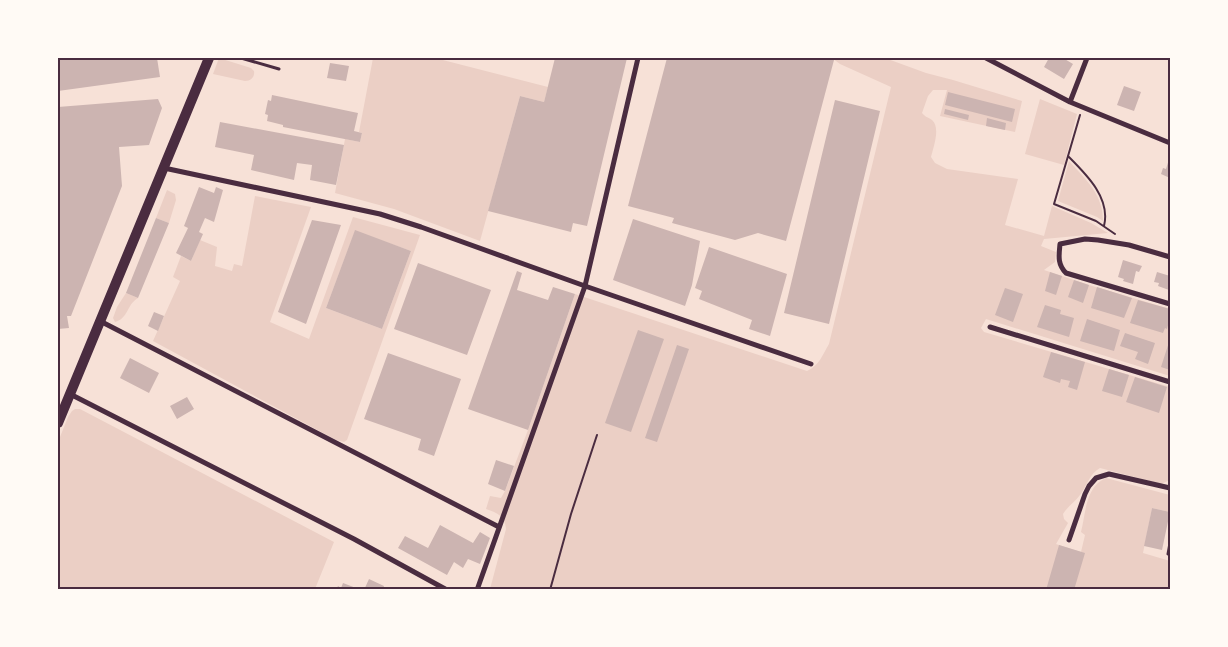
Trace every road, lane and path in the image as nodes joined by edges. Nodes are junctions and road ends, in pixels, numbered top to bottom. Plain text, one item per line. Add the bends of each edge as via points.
1 (209, 58) edge
2 (241, 58) edge
3 (638, 58) edge
4 (986, 58) edge
5 (1088, 58) edge
6 (279, 68) dead end
7 (1070, 102) junction
8 (1082, 108) junction
9 (1170, 143) edge
10 (1068, 156) junction
11 (164, 168) junction
12 (1104, 226) junction
13 (1129, 245) junction
14 (1170, 257) edge
15 (584, 286) junction
16 (1170, 304) edge
17 (100, 321) junction
18 (990, 327) dead end
19 (810, 364) dead end
20 (1170, 382) edge
21 (70, 394) junction
22 (58, 423) edge
23 (597, 435) dead end
24 (1170, 488) edge
25 (499, 527) junction
26 (1069, 540) dead end
27 (1170, 543) edge
28 (1168, 554) dead end
29 (447, 590) edge
30 (477, 590) edge
31 (550, 590) edge

1 - 11 main road
2 - 6 lane
3 - 15 street
4 - 7 street
5 - 7 street
7 - 8 street
8 - 9 street
8 - 10 path
10 - 12 path via 1100,195 1105,213
10 - 12 path via 1054,204
11 - 15 street via 380,214
11 - 17 main road
12 - 13 path
13 - 14 street
13 - 16 street via 1085,239 1060,244 1060,265 1066,272
15 - 19 street
15 - 25 street
17 - 21 main road
17 - 25 street
18 - 20 street
21 - 22 main road
21 - 29 street
23 - 31 path
24 - 26 street via 1109,474 1096,478 1085,494
25 - 30 street
27 - 28 lane

